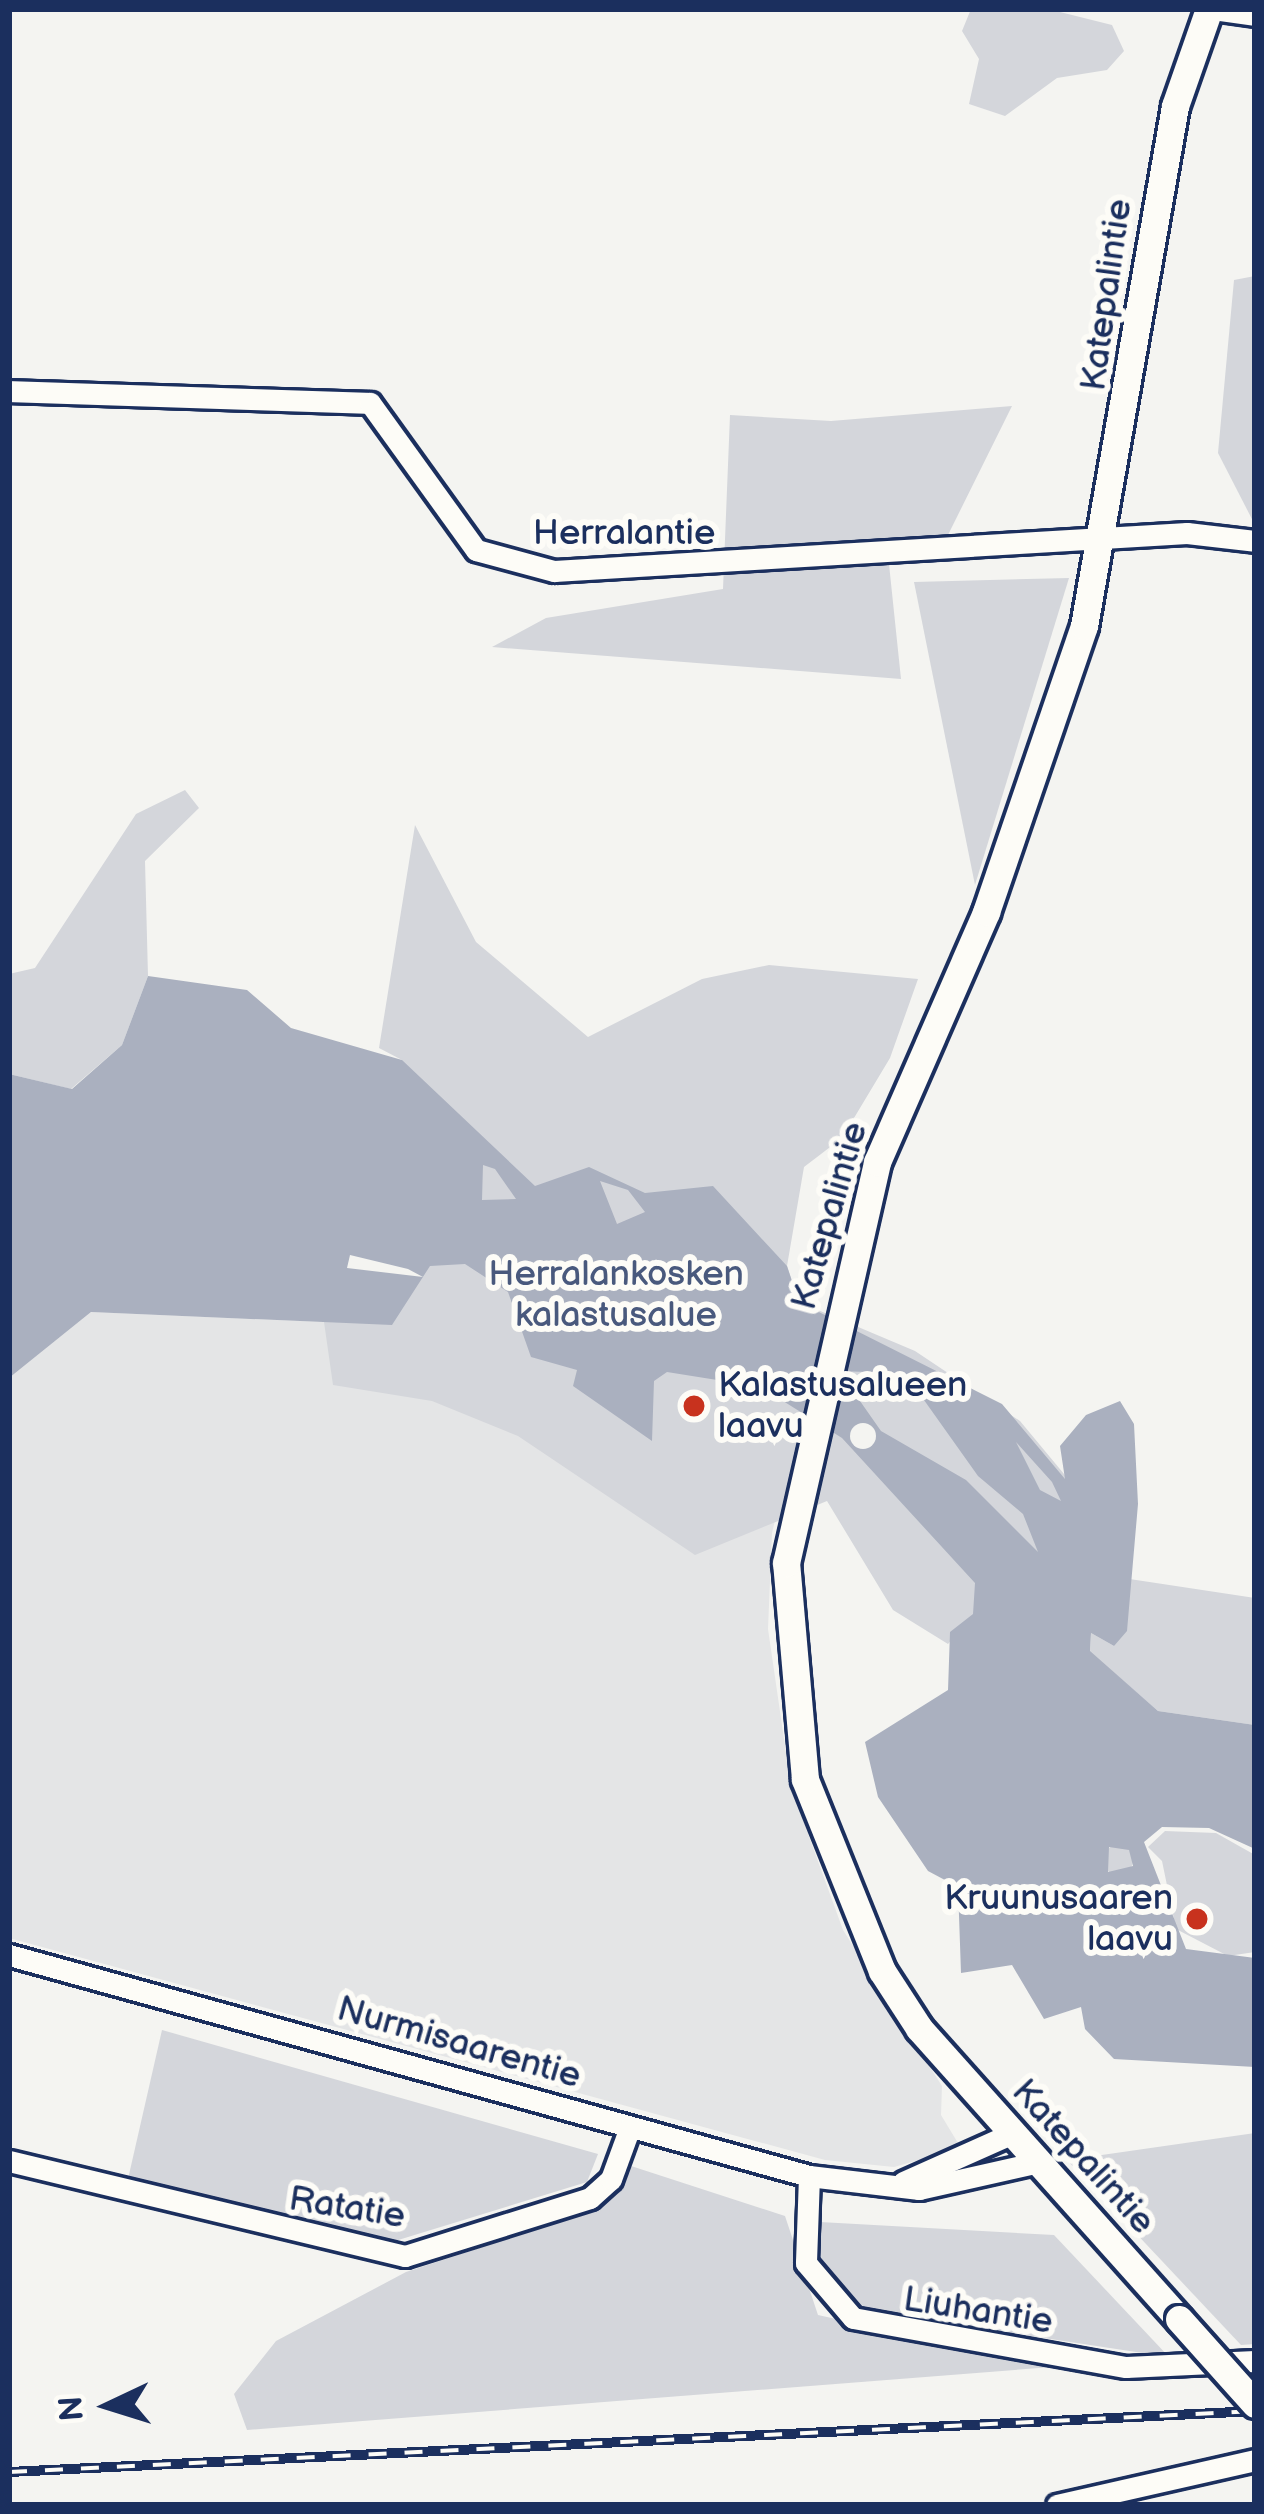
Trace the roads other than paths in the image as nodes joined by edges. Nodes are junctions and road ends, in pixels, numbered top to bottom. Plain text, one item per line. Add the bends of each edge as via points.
1 (1211, 9) edge
2 (1255, 15) edge
3 (9, 391) edge
4 (1255, 541) edge
5 (1102, 542) junction
6 (9, 1955) edge
7 (630, 2127) junction
8 (1013, 2133) junction
9 (9, 2161) edge
10 (1040, 2162) junction
11 (809, 2176) junction
12 (892, 2188) junction
13 (1255, 2362) edge
14 (1255, 2404) edge
15 (1255, 2460) edge
16 (1057, 2505) edge

1 - 2 street
1 - 5 street, Katepalintie via 1174,106
3 - 5 street, Herralantie via 370,403 451,526 508,565 645,573
4 - 5 street
5 - 8 street, Katepalintie via 1056,719 878,1162 802,1472 786,1625 817,1825 882,1971
6 - 7 street, Nurmisaarentie
7 - 9 street, Ratatie via 611,2179 590,2198 405,2256
7 - 11 street, Nurmisaarentie
8 - 10 street, Katepalintie
8 - 12 street
10 - 12 street, Nurmisaarentie
10 - 14 street, Katepalintie, bridge
11 - 12 street, Nurmisaarentie
11 - 13 street, Liuhantie via 806,2263 853,2318 1126,2367
15 - 16 street

